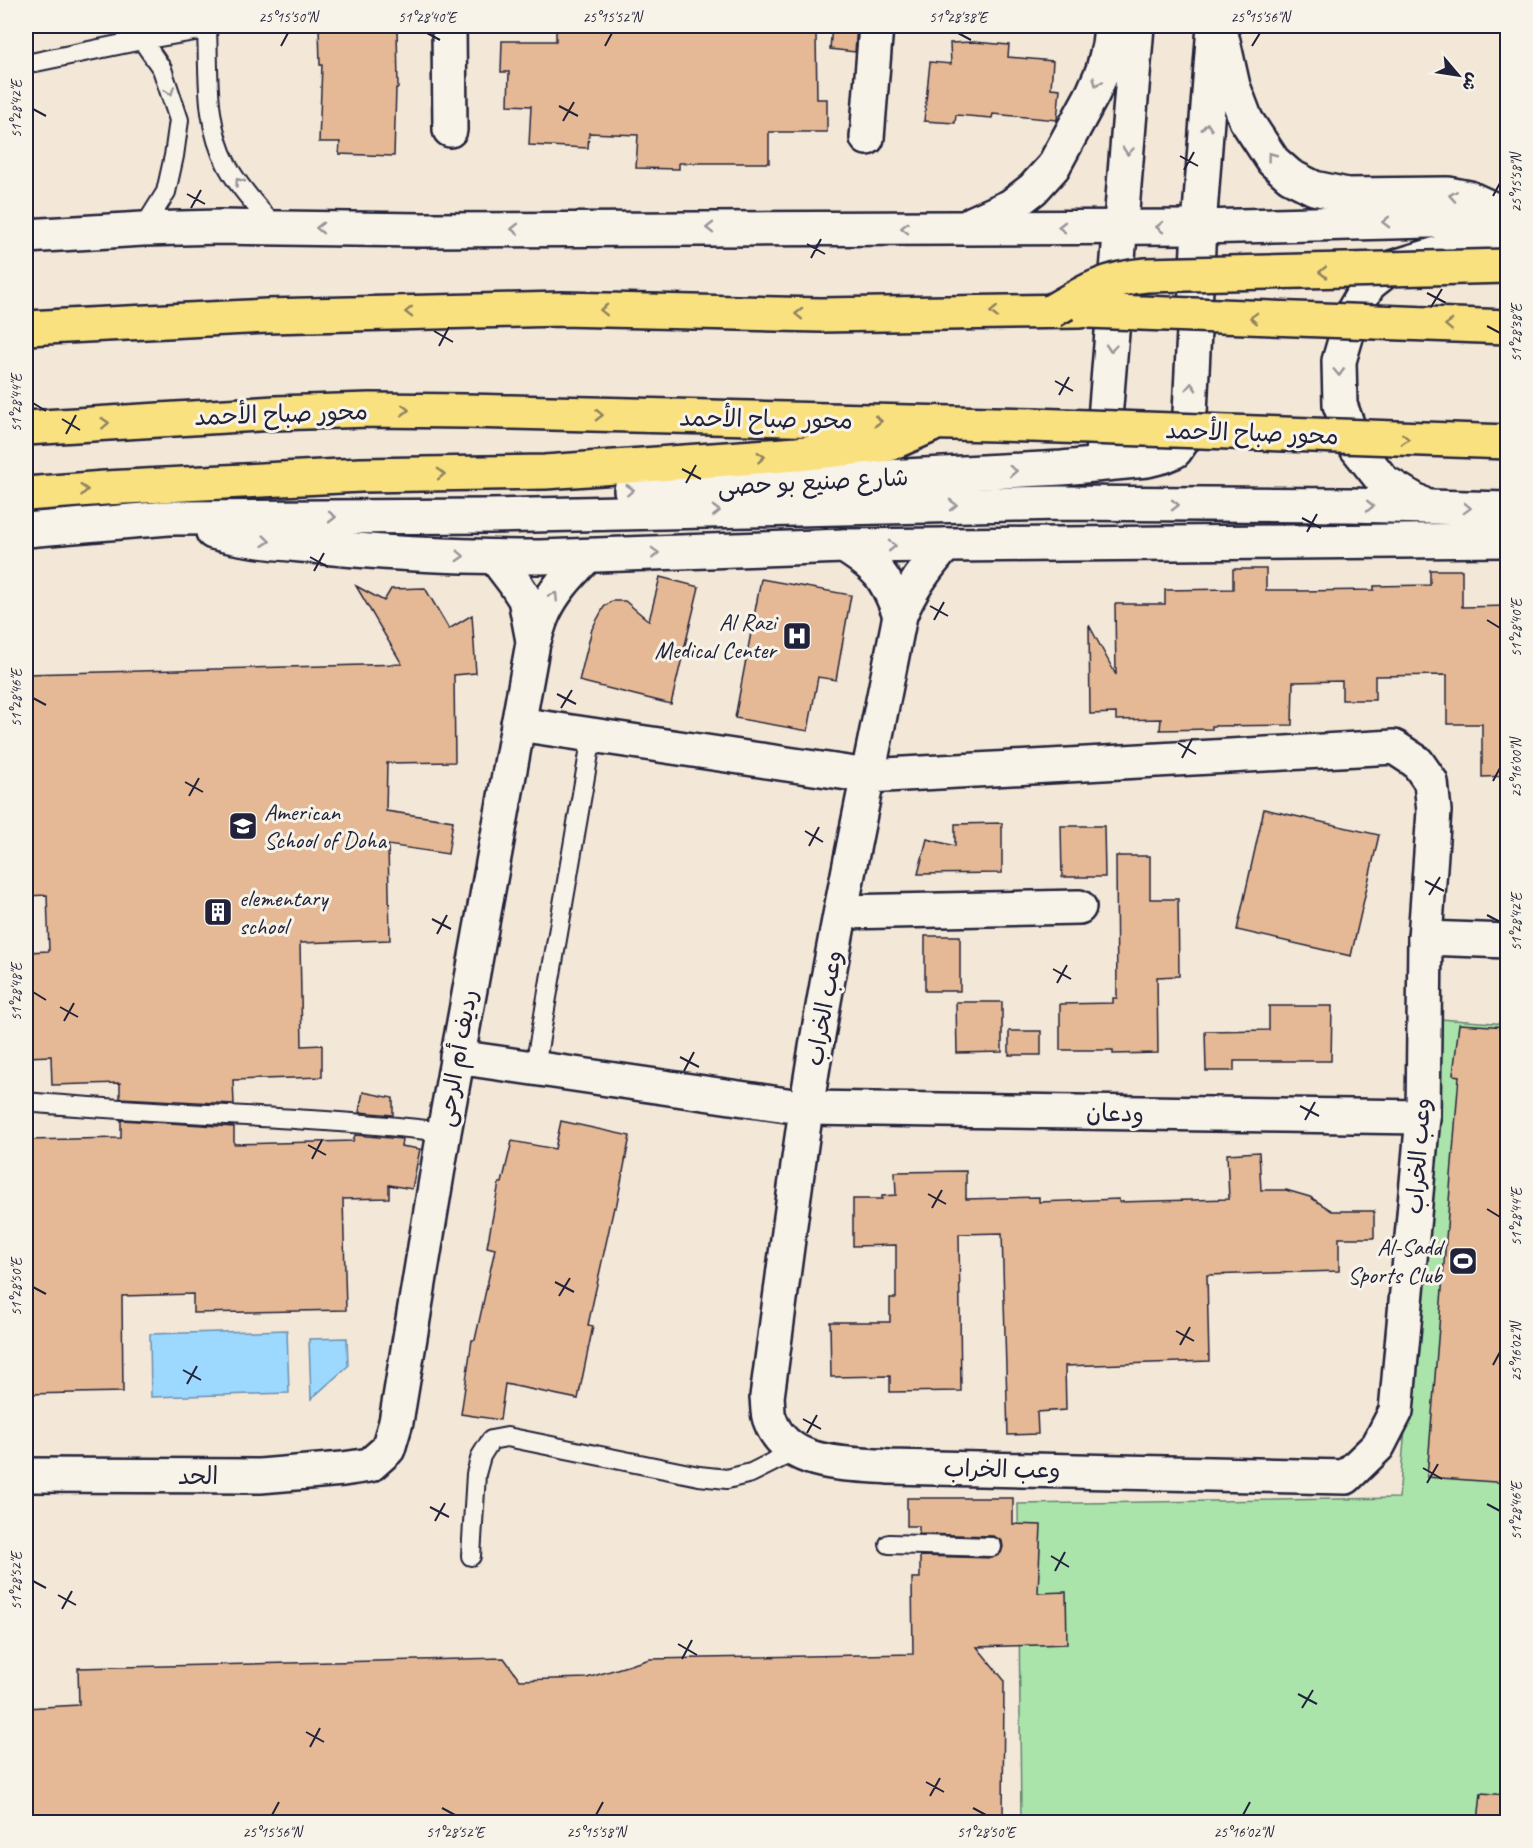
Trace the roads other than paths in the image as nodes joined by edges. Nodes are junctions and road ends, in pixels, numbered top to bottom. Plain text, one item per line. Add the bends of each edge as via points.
1 (449, 26) edge
2 (876, 26) edge
3 (1111, 26) edge
4 (1137, 26) edge
5 (1214, 26) edge
6 (1219, 26) edge
7 (141, 33) edge
8 (26, 64) edge
9 (450, 130) dead end
10 (867, 138) dead end
11 (1508, 219) edge
12 (963, 227) junction
13 (1121, 227) junction
14 (1199, 227) junction
15 (275, 228) junction
16 (144, 229) junction
17 (26, 236) edge
18 (1508, 266) edge
19 (1052, 311) junction
20 (1508, 327) edge
21 (26, 328) edge
22 (940, 422) junction
23 (26, 428) edge
24 (1508, 442) edge
25 (1102, 463) junction
26 (26, 494) edge
27 (1117, 504) junction
28 (1426, 507) junction
29 (1508, 509) edge
30 (490, 516) junction
31 (168, 518) junction
32 (26, 530) edge
33 (1508, 540) edge
34 (946, 545) junction
35 (844, 546) junction
36 (587, 556) junction
37 (495, 557) junction
38 (900, 615) junction
39 (533, 643) junction
40 (518, 724) junction
41 (592, 736) junction
42 (868, 776) junction
43 (1079, 907) dead end
44 (841, 912) junction
45 (1425, 938) junction
46 (1508, 941) edge
47 (457, 1057) junction
48 (535, 1067) junction
49 (26, 1102) edge
50 (807, 1108) junction
51 (1423, 1117) junction
52 (444, 1132) junction
53 (795, 1451) junction
54 (370, 1465) joint
55 (26, 1475) edge
56 (889, 1544) dead end
57 (992, 1547) dead end
58 (471, 1556) dead end

1 - 9 street
2 - 10 street
3 -> 12 street via 1103,70 1053,167 1034,189 1011,206
4 -> 13 street
14 -> 5 street, شارع صنيع بو حصى
11 -> 6 street via 1469,198 1448,194 1347,195 1314,188 1290,176 1273,161 1246,120 1233,86
7 - 8 lane
15 -> 7 lane via 237,181 219,148 210,111 207,29
7 -> 16 lane via 162,69 179,120 165,192
11 -> 14 street
11 -> 28 street via 1486,236 1388,269 1369,284 1354,310 1339,361 1340,405 1356,447 1383,481
13 -> 12 street
12 -> 15 street
14 -> 13 street
13 -> 25 street
25 -> 14 street, شارع صنيع بو حصى via 1163,456 1175,451 1186,435
15 - 16 street
16 - 17 street
18 -> 19 highway, bridge via 1146,274 1092,287
20 -> 19 highway, bridge
19 -> 21 highway via 821,315 549,309 267,316
23 -> 22 highway, محور صباح الأحمد via 370,410
22 -> 24 highway, محور صباح الأحمد, bridge
26 -> 22 highway via 361,475 545,472 797,454 889,444
25 - 27 street via 1105,485
30 -> 25 street, شارع صنيع بو حصى via 539,499 592,492
27 -> 28 street
30 -> 27 street
28 -> 29 street
31 -> 30 street
31 - 32 street
31 -> 37 street via 236,538 371,552
33 - 34 street
35 -> 34 street
34 - 38 street, وعب الخراب via 918,579
36 -> 35 street
35 - 38 street via 882,576
36 - 37 street
39 -> 36 street, رديف أم الرحى via 556,591
37 - 39 street, رديف أم الرحى via 525,599
38 - 42 street, وعب الخراب
39 - 40 street, رديف أم الرحى
40 - 41 street
40 - 47 street, رديف أم الرحى
41 - 42 street
41 - 48 lane
42 - 44 street, وعب الخراب
42 - 45 street, وعب الخراب via 1394,747 1417,762 1431,782 1434,810
43 - 44 street
44 - 50 street, وعب الخراب
45 - 46 street
45 - 51 street, وعب الخراب
47 - 48 street, ودعان
47 - 52 street, رديف أم الرحى
48 - 50 street, ودعان
49 - 52 lane
50 - 51 street, ودعان
50 - 53 street, وعب الخراب via 767,1397 769,1419 779,1437
51 - 53 street, وعب الخراب via 1396,1411 1378,1446 1346,1477 890,1467 816,1460
52 - 54 street, رديف أم الرحى via 396,1422 388,1449
53 - 58 lane via 751,1473 727,1479 507,1437 491,1440 476,1474
54 - 55 street, الحد via 260,1476
56 - 57 lane

